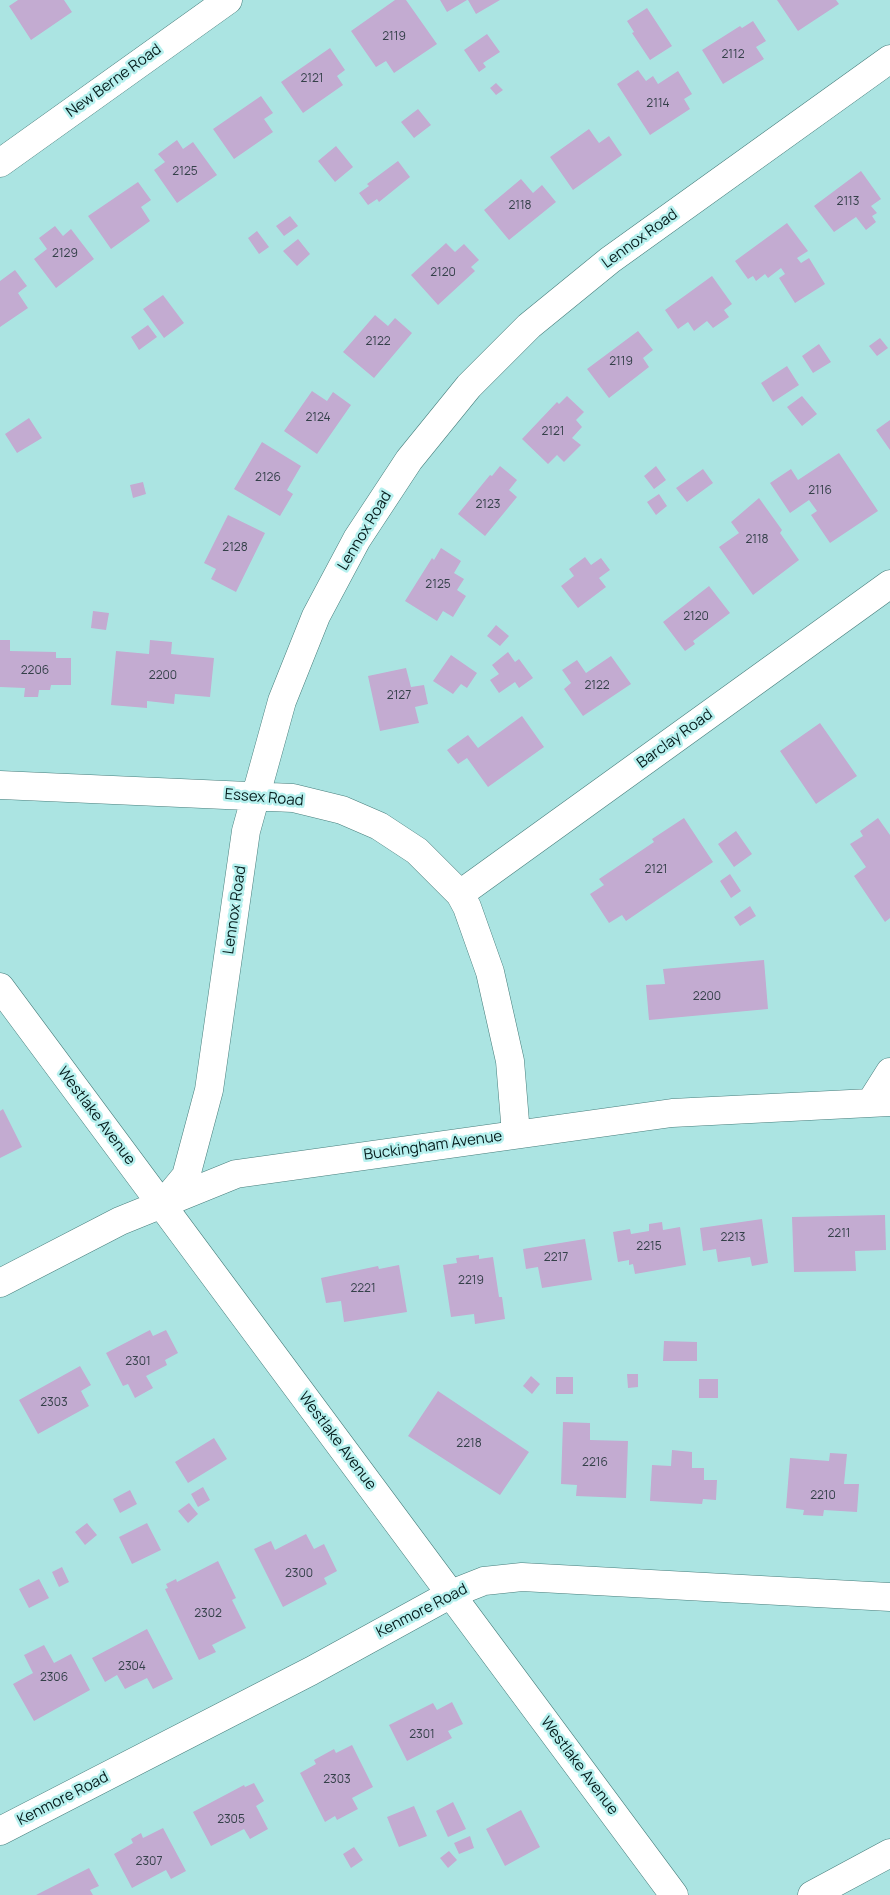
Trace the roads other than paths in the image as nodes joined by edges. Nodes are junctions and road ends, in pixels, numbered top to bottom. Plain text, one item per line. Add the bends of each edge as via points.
1 (228, 0) edge
2 (890, 59) edge
3 (0, 163) edge
4 (890, 584) edge
5 (0, 785) edge
6 (256, 796) junction
7 (460, 894) junction
8 (0, 987) edge
9 (890, 1072) edge
10 (880, 1102) edge
11 (516, 1134) junction
12 (162, 1205) junction
13 (0, 1283) edge
14 (451, 1594) junction
15 (890, 1597) edge
16 (0, 1831) edge
17 (890, 1853) edge
18 (674, 1895) edge
19 (812, 1895) edge

1 - 3 street, New Berne Road
2 - 6 street, Lennox Road via 610,260 529,326 469,386 409,460 358,539 316,616 282,701
4 - 7 street, Barclay Road
5 - 6 street, Essex Road
6 - 7 street, Essex Road via 293,798 342,810 379,826 417,851
6 - 12 street, Lennox Road via 246,831 209,1090 186,1176
7 - 11 street, Essex Road via 490,972 499,1006 510,1062
8 - 12 street, Westlake Avenue
9 - 10 street
10 - 11 street, Buckingham Avenue via 672,1113
11 - 12 street, Buckingham Avenue via 236,1174
12 - 13 street, Buckingham Avenue via 120,1221
12 - 14 street, Westlake Avenue
14 - 15 street, Kenmore Road via 484,1581 522,1577
14 - 16 street, Kenmore Road via 311,1671
14 - 18 street, Westlake Avenue
17 - 19 street

